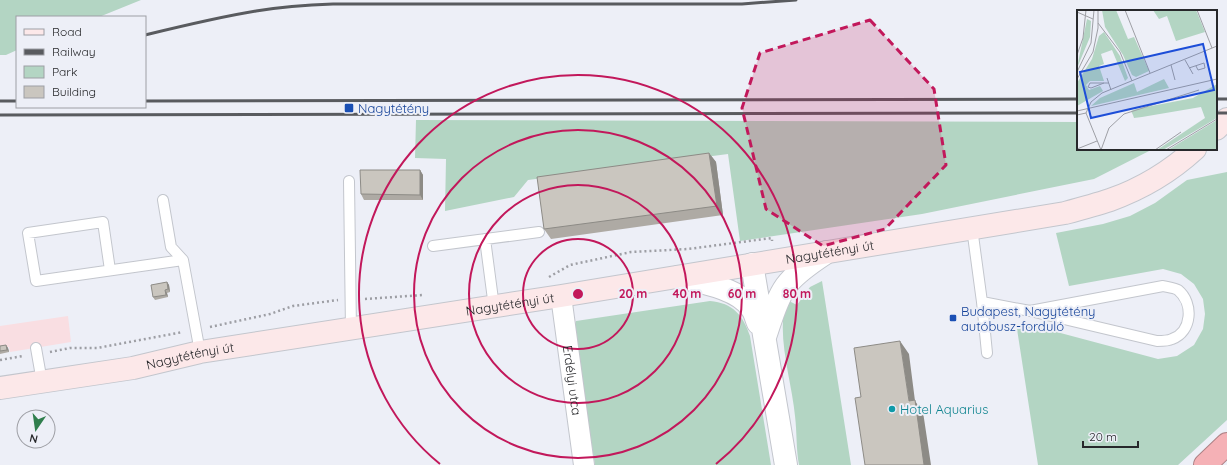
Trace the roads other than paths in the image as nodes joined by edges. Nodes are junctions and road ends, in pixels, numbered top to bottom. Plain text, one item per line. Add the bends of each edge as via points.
1 (1227, 119) edge
2 (1217, 128) edge
3 (1194, 150) edge
4 (349, 181) dead end
5 (163, 200) dead end
6 (972, 228) junction
7 (540, 232) dead end
8 (485, 239) junction
9 (432, 246) dead end
10 (827, 252) junction
11 (183, 260) junction
12 (752, 264) junction
13 (110, 270) junction
14 (678, 277) junction
15 (561, 296) junction
16 (982, 302) junction
17 (494, 307) junction
18 (1030, 311) junction
19 (351, 330) junction
20 (764, 338) junction
21 (36, 351) road end
22 (200, 352) junction
23 (987, 353) dead end
24 (42, 382) junction
25 (0, 388) edge
26 (1227, 444) edge
27 (584, 465) edge
28 (786, 465) edge
29 (1205, 465) edge

1 - 2 main road
3 - 6 main road, Nagytétényi út via 1147,184 1110,200 1065,213
4 - 19 lane
5 - 11 lane via 171,247
6 - 10 main road, Nagytétényi út
6 - 16 lane
7 - 8 lane
8 - 9 lane
8 - 17 lane
10 - 12 main road, Nagytétényi út
10 - 20 street via 802,270 787,285 779,298
11 - 13 lane
11 - 22 lane
12 - 14 main road, Nagytétényi út
12 - 20 street
13 - 13 lane via 36,281 28,233 103,222
14 - 15 main road, Nagytétényi út
14 - 20 street via 717,286 736,294 752,308
15 - 17 main road, Nagytétényi út
15 - 27 street, Erdélyi utca
16 - 18 lane
16 - 23 lane
17 - 19 main road, Nagytétényi út
18 - 18 lane via 1157,341 1171,340 1178,336 1185,328 1189,310 1186,299 1177,289 1163,286
19 - 22 main road, Nagytétényi út
20 - 28 street
21 - 24 lane
22 - 24 main road, Nagytétényi út via 133,368
24 - 25 main road, Nagytétényi út
26 - 29 highway

